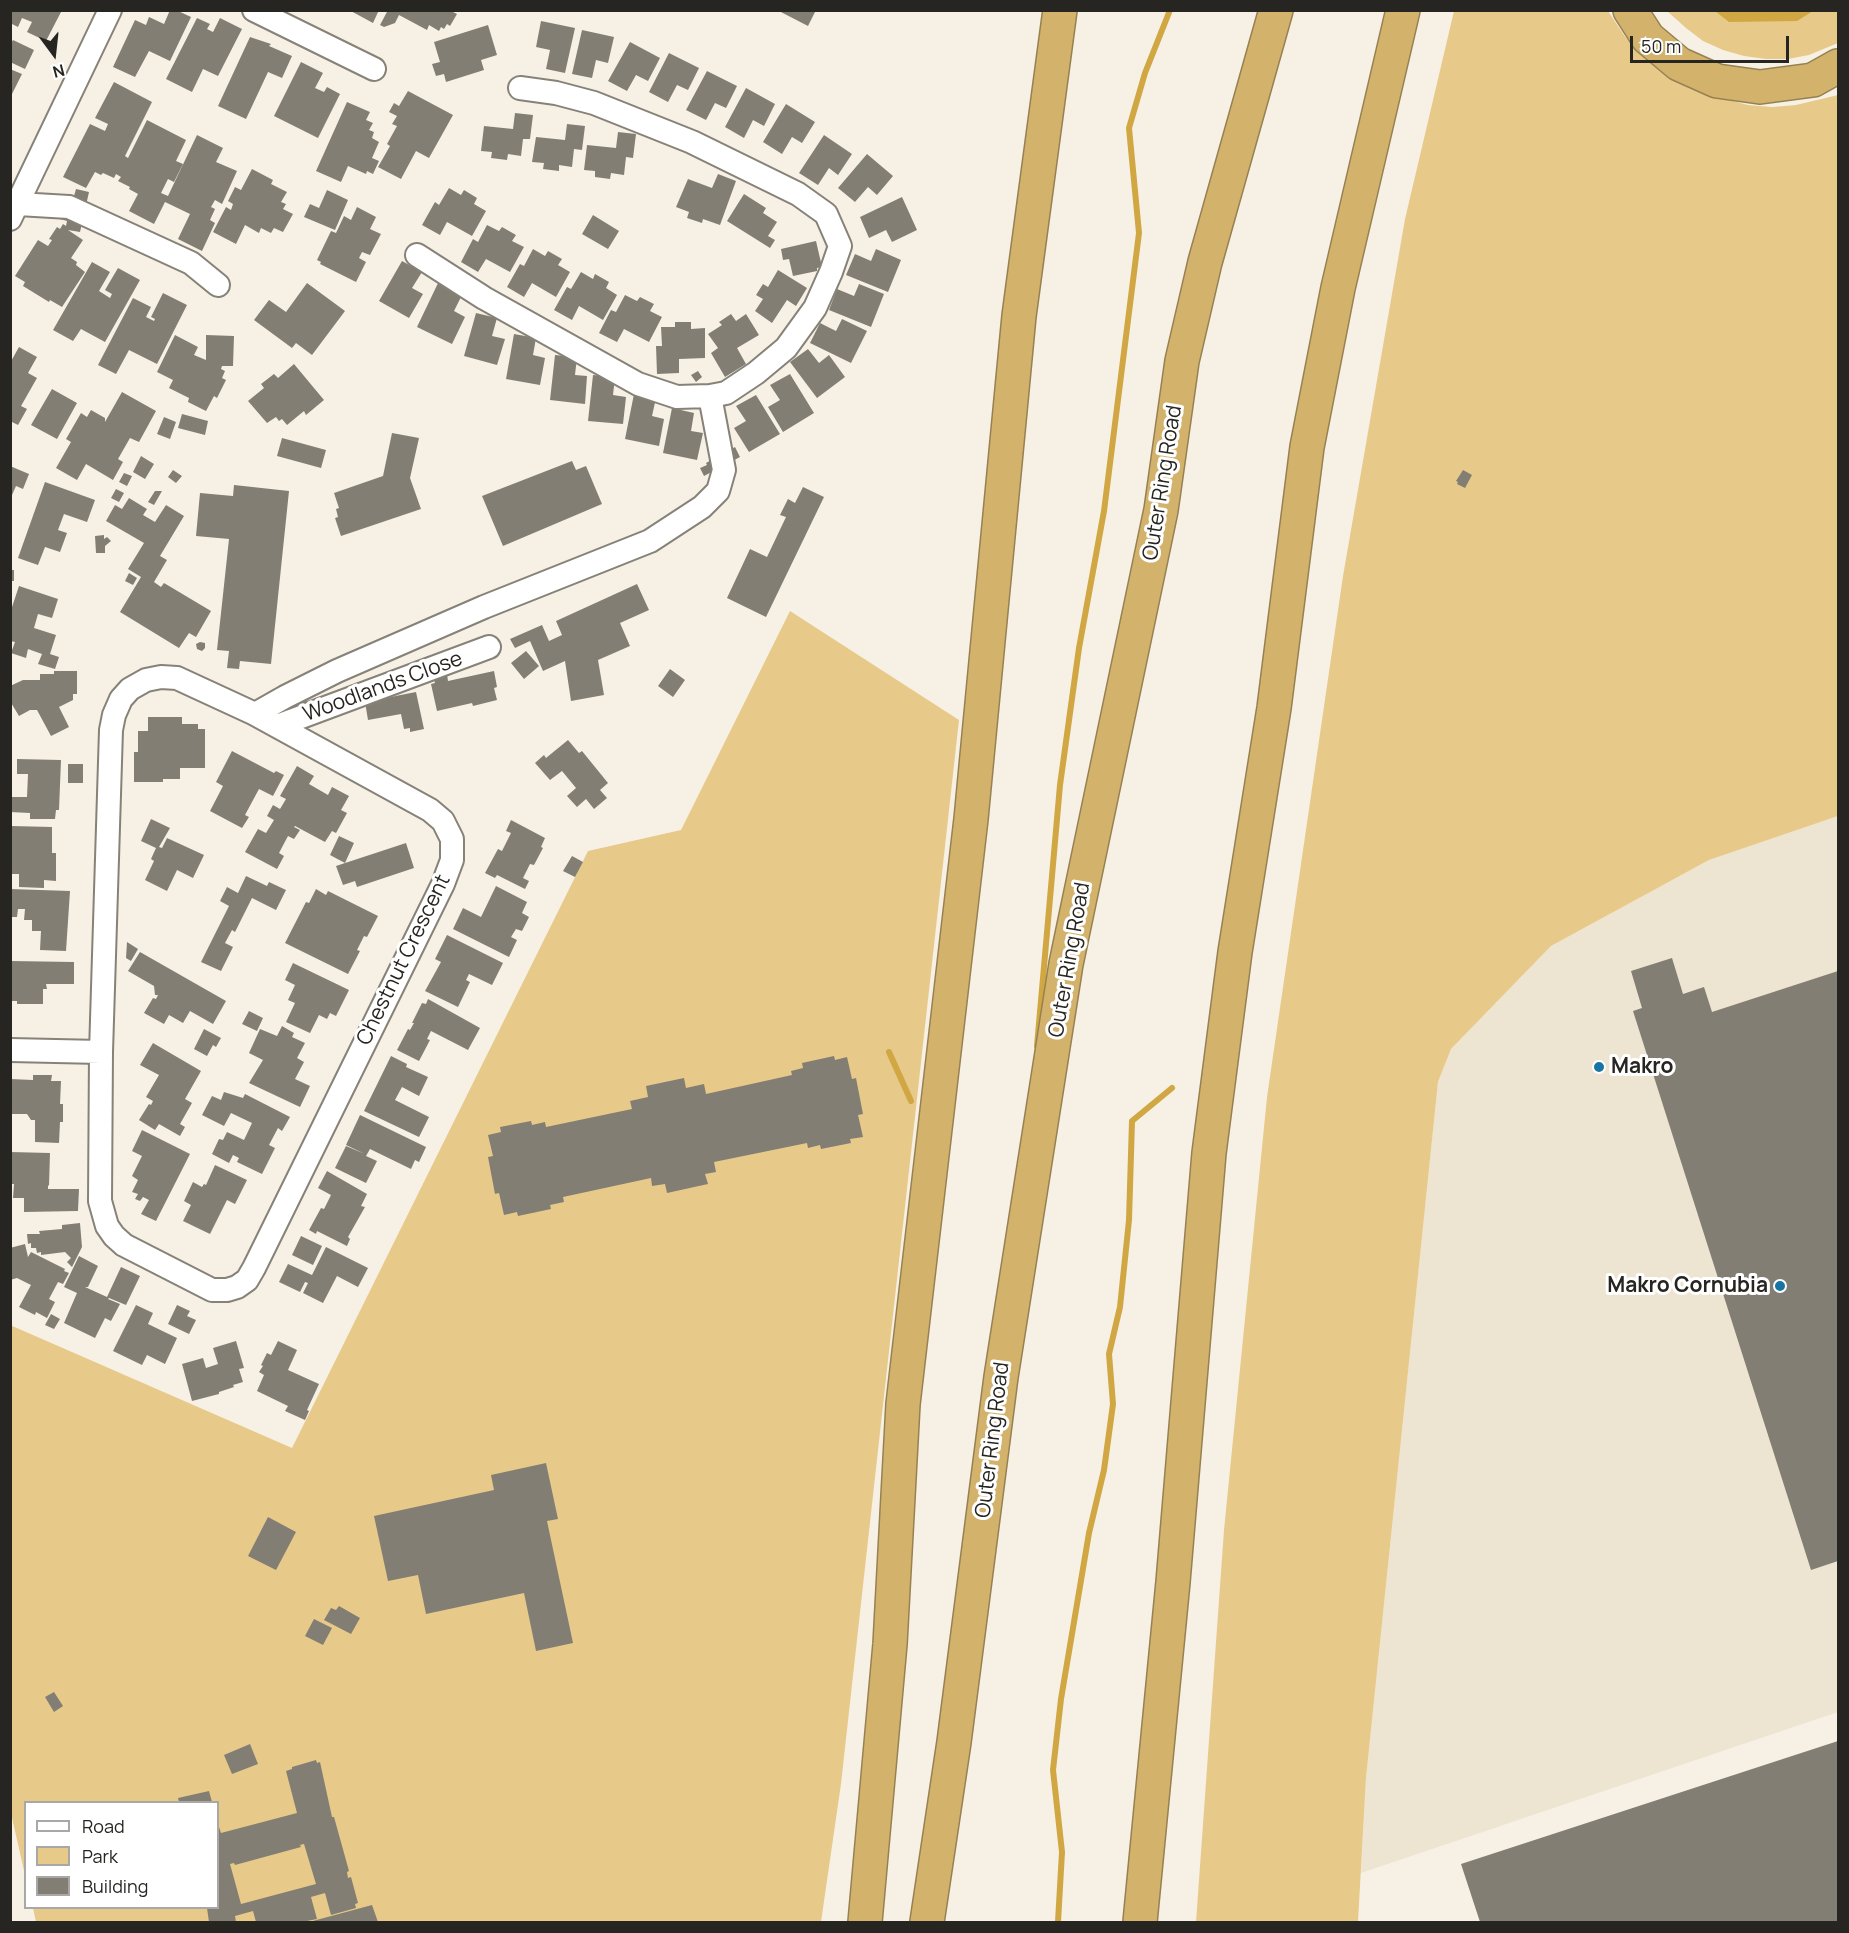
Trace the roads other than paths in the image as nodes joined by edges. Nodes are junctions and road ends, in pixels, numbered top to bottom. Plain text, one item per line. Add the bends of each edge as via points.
1 (110, 10) edge
2 (254, 10) edge
3 (1060, 10) edge
4 (1276, 10) edge
5 (1403, 10) edge
6 (1630, 10) edge
7 (1839, 66) edge
8 (374, 69) dead end
9 (520, 88) dead end
10 (14, 212) edge
11 (417, 255) dead end
12 (218, 285) dead end
13 (710, 396) junction
14 (489, 647) dead end
15 (255, 714) junction
16 (277, 726) junction
17 (10, 1050) edge
18 (101, 1052) junction
19 (865, 1923) edge
20 (927, 1923) edge
21 (1140, 1923) edge

1 - 10 street
2 - 8 street
3 - 19 highway via 1019,316 971,819 903,1404 890,1644
4 - 20 highway, Outer Ring Road via 1205,262 1182,361 1161,510 1066,964 1000,1377 956,1730
5 - 21 highway via 1338,288 1306,447 1274,708 1235,952 1209,1153
6 - 7 highway via 1648,38 1679,64 1717,81 1760,87 1813,80
9 - 13 street via 594,103 692,142 798,194 826,214 840,246 814,308 786,348 726,393
10 - 12 street via 69,207 191,263
11 - 13 street via 484,298 638,384 677,397
13 - 15 street via 724,470 718,491 702,507 650,541 337,671
14 - 16 street, Woodlands Close
15 - 16 street, Chestnut Crescent
15 - 18 street, Chestnut Crescent via 177,678 146,680 121,699 111,730
16 - 18 street, Chestnut Crescent via 430,810 449,830 452,860 248,1280 237,1287 212,1290 124,1245 107,1226 100,1201
17 - 18 street

